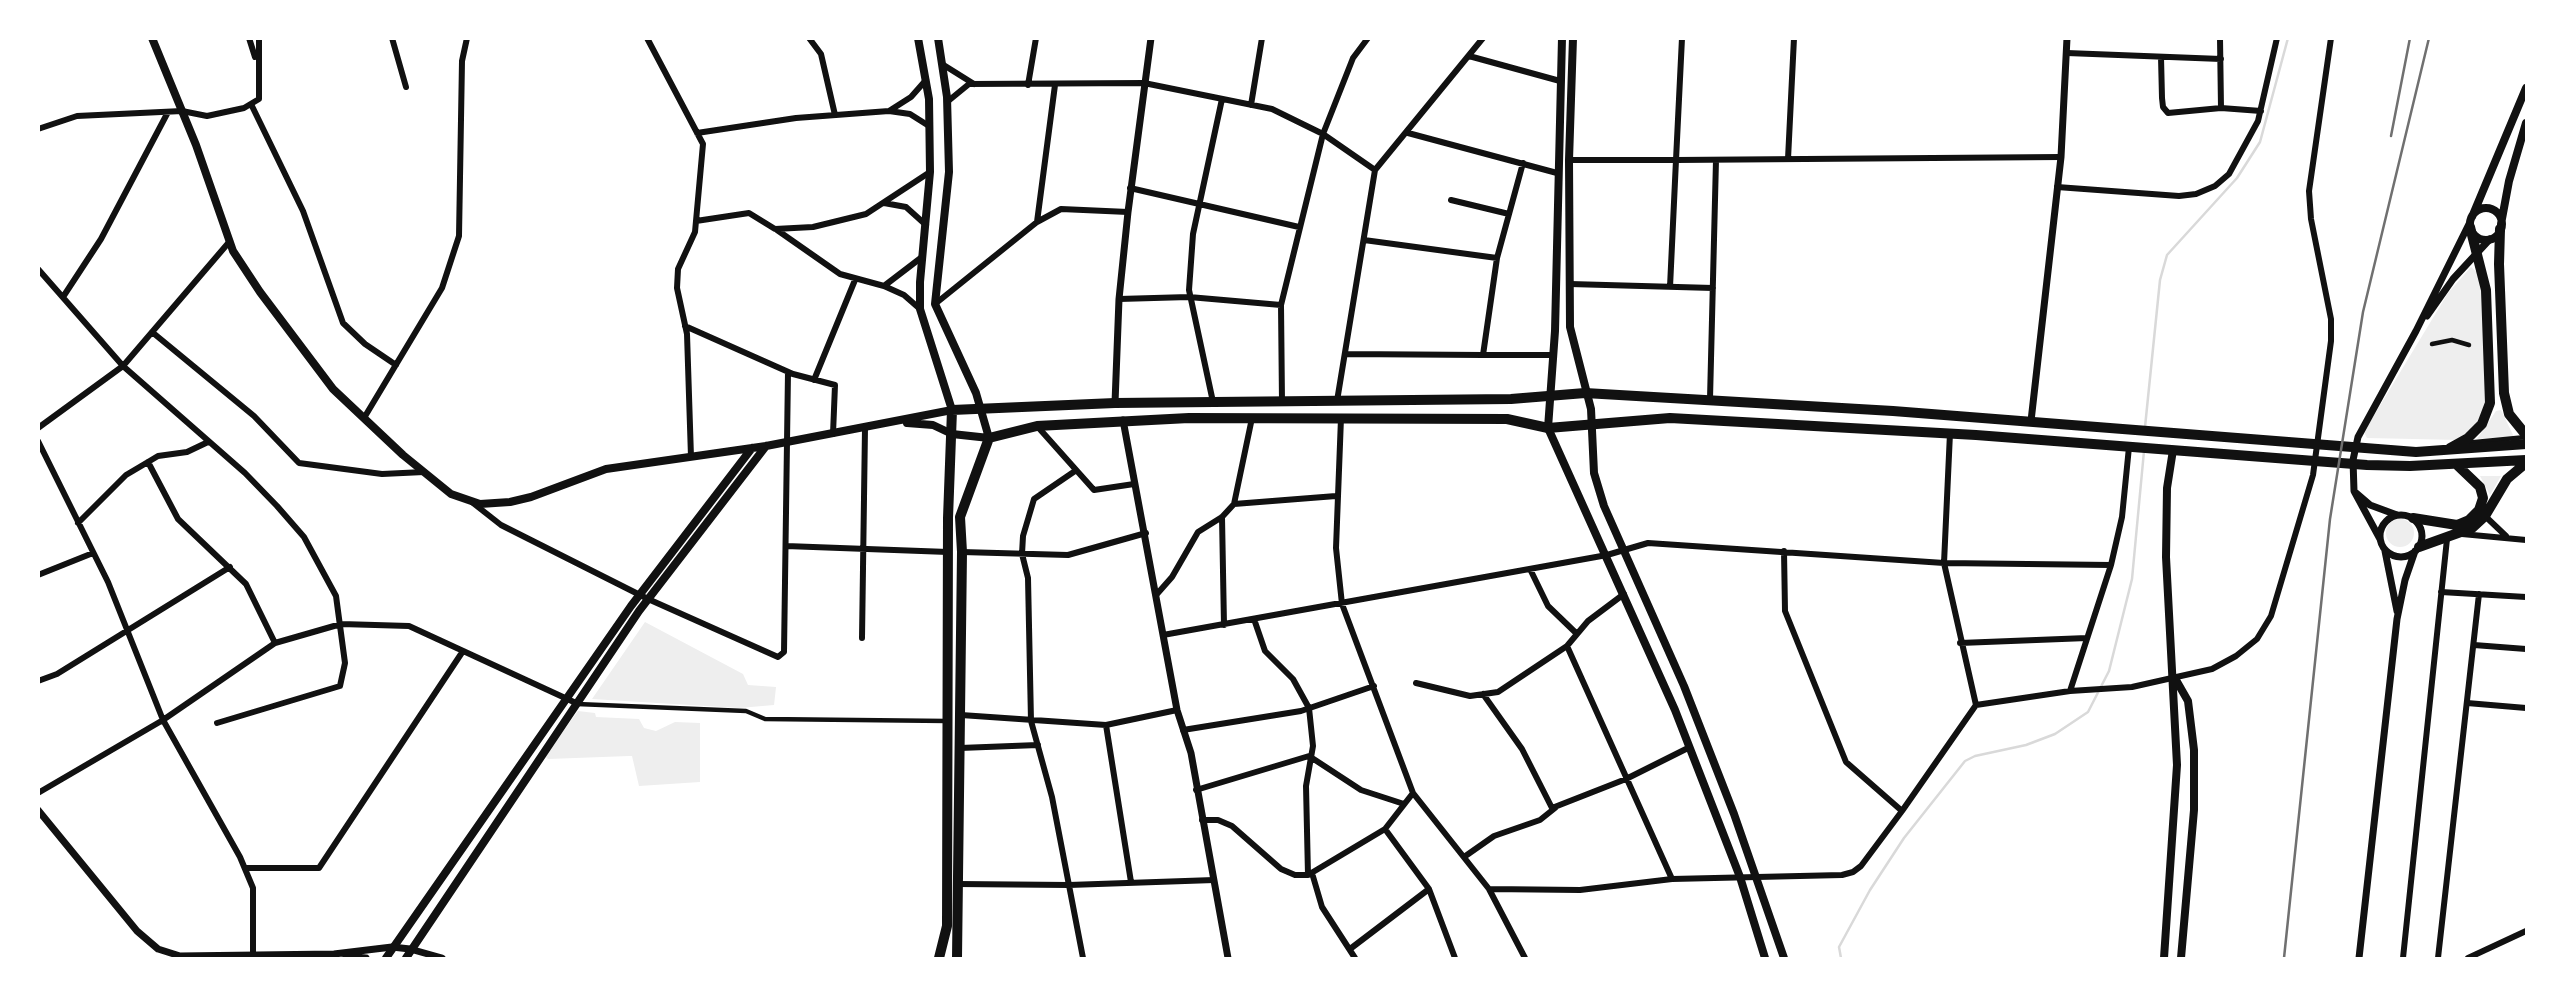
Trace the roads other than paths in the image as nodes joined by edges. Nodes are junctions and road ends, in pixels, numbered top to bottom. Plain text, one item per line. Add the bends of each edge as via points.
1 (152, 38) edge
2 (248, 38) edge
3 (258, 38) edge
4 (391, 38) edge
5 (467, 38) edge
6 (647, 38) edge
7 (809, 38) edge
8 (918, 38) edge
9 (938, 38) edge
10 (1036, 38) edge
11 (1151, 38) edge
12 (1262, 38) edge
13 (1367, 38) edge
14 (1483, 38) edge
15 (1562, 38) edge
16 (1573, 38) edge
17 (1682, 38) edge
18 (1794, 38) edge
19 (2067, 38) edge
20 (2220, 38) edge
21 (2277, 38) edge
22 (2330, 38) edge
23 (2067, 53) junction
24 (1469, 56) junction
25 (2161, 57) junction
26 (2221, 59) junction
27 (257, 62) junction
28 (943, 64) junction
29 (926, 80) junction
30 (1560, 80) junction
31 (1144, 83) junction
32 (976, 85) junction
33 (1028, 85) junction
34 (1055, 85) junction
35 (406, 87) dead end
36 (2526, 88) edge
37 (1222, 99) junction
38 (947, 103) junction
39 (251, 104) junction
40 (1251, 105) junction
41 (2221, 108) junction
42 (182, 111) junction
43 (890, 111) junction
44 (2261, 111) junction
45 (168, 112) junction
46 (835, 115) junction
47 (2526, 123) edge
48 (929, 126) junction
49 (38, 129) edge
50 (697, 133) junction
51 (1408, 133) junction
52 (1323, 134) junction
53 (2061, 157) junction
54 (1788, 159) junction
55 (1569, 160) junction
56 (1676, 160) junction
57 (1716, 160) junction
58 (1522, 163) junction
59 (1375, 170) junction
60 (930, 172) junction
61 (1557, 173) junction
62 (2057, 187) junction
63 (1130, 188) junction
64 (1451, 200) dead end
65 (884, 203) junction
66 (1200, 204) junction
67 (1128, 212) junction
68 (1509, 214) junction
69 (696, 221) junction
70 (1037, 222) junction
71 (2471, 222) junction
72 (926, 225) junction
73 (2501, 226) junction
74 (1299, 227) junction
75 (775, 229) junction
76 (2490, 239) junction
77 (1364, 240) junction
78 (230, 241) junction
79 (2478, 255) junction
80 (922, 257) junction
81 (1497, 258) junction
82 (38, 269) edge
83 (855, 279) junction
84 (1570, 284) junction
85 (884, 286) junction
86 (1670, 287) junction
87 (1713, 289) junction
88 (1189, 297) junction
89 (64, 298) junction
90 (1119, 299) junction
91 (935, 304) junction
92 (1280, 305) junction
93 (920, 309) junction
94 (685, 327) junction
95 (2416, 331) junction
96 (152, 332) junction
97 (2432, 344) dead end
98 (2469, 345) dead end
99 (1345, 354) junction
100 (1483, 355) junction
101 (1553, 355) junction
102 (396, 365) junction
103 (123, 366) junction
104 (788, 372) junction
105 (814, 380) junction
106 (1584, 393) junction
107 (1551, 394) junction
108 (1710, 399) junction
109 (1337, 401) junction
110 (1213, 402) junction
111 (1282, 402) junction
112 (1115, 403) junction
113 (981, 409) junction
114 (952, 410) junction
115 (364, 418) junction
116 (1252, 418) junction
117 (1341, 418) junction
118 (1123, 420) junction
119 (2031, 421) junction
120 (897, 422) junction
121 (1591, 425) junction
122 (1037, 426) junction
123 (38, 428) edge
124 (865, 428) junction
125 (1548, 428) junction
126 (1950, 433) junction
127 (833, 434) junction
128 (952, 434) junction
129 (2526, 436) edge
130 (989, 438) junction
131 (38, 441) edge
132 (208, 442) junction
133 (786, 442) junction
134 (2526, 444) edge
135 (767, 446) junction
136 (2451, 446) junction
137 (2129, 447) junction
138 (752, 448) junction
139 (2173, 450) junction
140 (691, 457) junction
141 (148, 461) junction
142 (2526, 461) edge
143 (2457, 465) junction
144 (1074, 471) junction
145 (424, 472) junction
146 (1134, 484) junction
147 (2354, 491) junction
148 (1336, 496) junction
149 (473, 502) junction
150 (1234, 504) junction
151 (2398, 515) junction
152 (2485, 516) junction
153 (1222, 517) junction
154 (2413, 518) junction
155 (78, 523) junction
156 (1146, 533) junction
157 (2462, 534) junction
158 (2506, 536) junction
159 (2380, 539) junction
160 (2447, 539) junction
161 (2526, 540) edge
162 (786, 546) junction
163 (862, 548) junction
164 (2384, 549) junction
165 (2417, 549) junction
166 (1624, 550) junction
167 (1783, 551) junction
168 (948, 552) junction
169 (962, 552) junction
170 (93, 553) junction
171 (1022, 554) junction
172 (1607, 555) junction
173 (1944, 563) junction
174 (2111, 565) junction
175 (230, 567) junction
176 (1530, 569) junction
177 (38, 575) edge
178 (2441, 592) junction
179 (1157, 594) junction
180 (1624, 594) junction
181 (2479, 594) junction
182 (644, 597) junction
183 (2526, 597) edge
184 (1342, 604) junction
185 (1254, 619) junction
186 (2397, 619) junction
187 (341, 624) junction
188 (1224, 625) junction
189 (127, 629) junction
190 (1576, 633) junction
191 (1163, 635) junction
192 (862, 638) dead end
193 (2087, 638) junction
194 (275, 643) junction
195 (1959, 643) junction
196 (2473, 645) junction
197 (1567, 646) junction
198 (2526, 649) edge
199 (463, 651) junction
200 (2174, 678) junction
201 (38, 681) edge
202 (1416, 683) dead end
203 (1374, 686) junction
204 (2070, 691) junction
205 (1483, 694) junction
206 (566, 699) junction
207 (576, 703) junction
208 (2467, 703) junction
209 (1976, 705) junction
210 (1309, 708) junction
211 (2526, 708) edge
212 (1178, 710) junction
213 (961, 715) junction
214 (163, 720) junction
215 (947, 721) junction
216 (1031, 721) junction
217 (217, 723) dead end
218 (1106, 725) junction
219 (1183, 730) junction
220 (1038, 745) junction
221 (1690, 747) junction
222 (960, 748) junction
223 (1309, 756) junction
224 (1626, 779) junction
225 (1196, 789) junction
226 (38, 793) edge
227 (1413, 793) junction
228 (1404, 804) junction
229 (1555, 808) junction
230 (38, 810) edge
231 (1902, 811) junction
232 (1202, 820) junction
233 (1385, 829) junction
234 (1464, 857) junction
235 (245, 868) junction
236 (1310, 874) junction
237 (1757, 875) junction
238 (1740, 877) junction
239 (1672, 879) junction
240 (1214, 880) junction
241 (1131, 882) junction
242 (958, 884) junction
243 (1069, 885) junction
244 (1429, 889) junction
245 (1489, 889) junction
246 (2526, 931) edge
247 (392, 947) junction
248 (158, 949) junction
249 (410, 949) junction
250 (1350, 949) junction
251 (334, 954) junction
252 (253, 955) junction
253 (284, 957) edge
254 (161, 958) edge
255 (366, 958) edge
256 (386, 958) edge
257 (406, 958) edge
258 (442, 958) edge
259 (939, 958) edge
260 (957, 958) edge
261 (1083, 958) edge
262 (1228, 958) edge
263 (1355, 958) edge
264 (1455, 958) edge
265 (1525, 958) edge
266 (1765, 958) edge
267 (1783, 958) edge
268 (2164, 958) edge
269 (2181, 958) edge
270 (2359, 958) edge
271 (2403, 958) edge
272 (2438, 958) edge
273 (2468, 958) edge

1 - 42 main road
2 - 27 street
3 - 27 street
4 - 35 street
5 - 102 street via 462,61 459,236 442,288
6 - 50 street
7 - 46 street via 821,54
8 - 29 main road
9 - 28 main road
10 - 33 street
11 - 31 street
12 - 40 street
13 - 52 street via 1353,58
14 - 24 street
15 - 30 main road
16 - 55 main road
17 - 56 street
18 - 54 street
19 - 23 street
20 - 26 street
21 - 44 street
22 - 200 street via 2309,191 2332,319 2313,475 2271,616 2257,639 2212,669
23 - 25 street
23 - 53 street
24 - 30 street
24 - 51 street
25 - 26 street
25 - 41 street via 2163,107 2168,113
26 - 41 street
27 - 39 street via 258,99
28 - 32 street
28 - 38 main road
29 - 43 street
29 - 48 main road
30 - 61 main road
31 - 34 street
31 - 37 street
31 - 63 street
32 - 33 street
32 - 38 street via 960,90
33 - 34 street
34 - 70 street
36 - 71 main road
37 - 40 street
37 - 66 street
38 - 91 main road via 949,172
39 - 42 street via 207,116
39 - 102 street via 303,211 343,323
40 - 52 street via 1272,109
41 - 44 street
42 - 45 street
42 - 78 main road
43 - 46 street
43 - 48 street via 910,114
44 - 62 street via 2229,174 2196,194
45 - 49 street via 77,116
45 - 89 street via 101,239
46 - 50 street
47 - 73 main road
48 - 60 main road
50 - 69 street via 703,144
51 - 58 street
51 - 59 street
52 - 59 street
52 - 74 street
53 - 54 street
53 - 62 street
54 - 57 street
55 - 56 street
55 - 84 main road
56 - 57 street
56 - 86 street
57 - 87 street
58 - 61 street
58 - 68 street
59 - 77 street
60 - 65 street
60 - 72 main road
61 - 101 main road
62 - 119 street
63 - 66 street
63 - 67 street
64 - 68 street
65 - 72 street via 906,207
65 - 75 street via 866,214 813,227
66 - 74 street
66 - 88 street
67 - 70 street via 1062,208
67 - 90 street
68 - 81 street
69 - 75 street via 749,213
69 - 94 street via 678,270
70 - 91 street
71 - 73 main road via 2479,210 2489,209 2498,215
71 - 76 main road via 2480,239
71 - 79 main road
71 - 95 street
72 - 80 main road
73 - 76 main road
73 - 129 main road via 2504,393 2509,414
74 - 92 street
75 - 83 street via 822,263
76 - 79 street
77 - 81 street
77 - 99 street
78 - 96 street
78 - 115 main road via 260,292 333,389
79 - 95 street
79 - 136 main road via 2486,290 2490,403 2482,424
80 - 85 street
80 - 93 main road
81 - 100 street
82 - 89 street
83 - 85 street
83 - 105 street
84 - 86 street
84 - 106 main road via 1570,327
85 - 93 street
86 - 87 street
87 - 108 street
88 - 90 street
88 - 92 street
88 - 110 street
89 - 103 street
90 - 112 street
91 - 113 main road
92 - 111 street
93 - 114 main road
94 - 104 street
94 - 140 street
95 - 147 street via 2358,437
96 - 103 street
96 - 145 street via 254,415 299,463 392,475
97 - 98 street via 2452,340
99 - 100 street
99 - 109 street
100 - 101 street
101 - 107 main road
102 - 115 street
103 - 123 street
103 - 132 street
104 - 105 street
104 - 133 street
105 - 127 street via 835,385
106 - 107 main road
106 - 108 main road
106 - 121 main road
107 - 109 main road via 1511,399
107 - 125 main road
108 - 119 main road
109 - 111 main road
110 - 111 main road
110 - 112 main road
112 - 113 main road
113 - 114 main road
113 - 130 main road
114 - 120 main road
114 - 128 main road
115 - 145 main road
116 - 117 main road
116 - 118 main road
116 - 150 street
117 - 125 main road via 1507,419
117 - 148 street
118 - 122 main road
118 - 146 street
119 - 136 main road via 2365,449
120 - 124 main road
120 - 128 main road via 933,425
121 - 125 main road
121 - 126 main road via 1670,418
121 - 166 main road via 1594,473
122 - 130 main road
122 - 144 street
124 - 127 main road
124 - 163 street
125 - 172 main road
126 - 137 main road
126 - 173 street
127 - 133 main road
128 - 130 main road
128 - 168 main road
129 - 136 street
130 - 169 main road via 960,517
131 - 155 street
132 - 141 street via 187,453
132 - 187 street via 253,481 304,537 336,596
133 - 135 main road
133 - 162 street
134 - 136 main road
135 - 138 main road
135 - 182 main road
137 - 139 main road
137 - 174 street via 2122,517
138 - 140 main road
138 - 182 main road
139 - 143 main road via 2367,464
139 - 200 main road via 2167,488 2166,557
140 - 149 main road via 606,469 510,502
141 - 155 street via 126,475
141 - 175 street via 178,519
142 - 143 main road
142 - 152 main road via 2502,484
143 - 154 main road via 2480,487 2479,510 2458,525
144 - 146 street via 1094,490
144 - 171 street via 1034,499
145 - 149 main road via 451,494
146 - 156 street
147 - 151 street via 2370,505
147 - 159 street
148 - 150 street
148 - 184 street
149 - 182 street via 500,525
150 - 153 street
151 - 154 street
151 - 159 street via 2384,523
152 - 157 main road
152 - 158 street
153 - 179 street via 1198,532
153 - 188 street
154 - 165 street via 2421,529
155 - 170 street
156 - 171 street via 1068,555
156 - 179 street
157 - 158 street
157 - 160 main road
158 - 161 street
159 - 164 street
160 - 165 main road
160 - 178 street
162 - 163 street
162 - 182 street via 784,652 778,657
163 - 168 street
163 - 192 street
164 - 165 street via 2399,557
164 - 186 street
165 - 186 street
166 - 167 street via 1648,543
166 - 172 street
166 - 237 main road via 1684,686
167 - 173 street
167 - 231 street via 1785,611 1846,762
168 - 215 main road
169 - 171 street
169 - 213 main road
170 - 177 street
170 - 189 street
171 - 216 street via 1028,578
172 - 176 street
172 - 180 main road
173 - 174 street
173 - 195 street
174 - 193 street
175 - 189 street
175 - 194 street via 246,584
176 - 184 street
176 - 190 street via 1548,606
178 - 181 street
178 - 271 street
179 - 191 street
180 - 190 street
180 - 221 main road
181 - 183 street
181 - 196 street
182 - 206 main road
182 - 207 main road
184 - 185 street
184 - 203 street
185 - 188 street
185 - 210 street via 1265,651 1293,679
186 - 270 street
187 - 194 street
187 - 199 street via 409,626
187 - 217 street via 345,663 340,686
188 - 191 street
189 - 201 street via 57,674
189 - 214 street
190 - 197 street
191 - 212 street
193 - 195 street
193 - 204 street
194 - 214 street
195 - 209 street
196 - 198 street
196 - 208 street
197 - 205 street via 1512,685
197 - 224 street
199 - 206 street
199 - 235 street via 319,868
200 - 204 street via 2117,689
200 - 268 main road via 2177,765
200 - 269 main road via 2188,701 2194,750 2194,810
202 - 205 street via 1470,696
203 - 210 street
203 - 227 street
204 - 209 street
205 - 229 street via 1522,749
206 - 207 street
206 - 247 main road
207 - 215 street via 746,711 765,719
207 - 249 main road
208 - 211 street
208 - 272 street
209 - 231 street
210 - 219 street
210 - 223 street
212 - 218 street
212 - 219 street
213 - 216 street
213 - 222 main road
214 - 226 street
214 - 235 street
215 - 259 main road via 947,926
216 - 218 street
216 - 220 street
218 - 241 street
219 - 225 street
220 - 222 street
220 - 243 street
221 - 224 street
221 - 238 main road
222 - 242 main road
223 - 225 street
223 - 228 street via 1361,790
223 - 236 street
224 - 229 street
224 - 239 street
225 - 232 street
227 - 228 street
227 - 234 street
228 - 233 street
229 - 234 street via 1540,820 1494,836
230 - 248 street via 137,931
231 - 237 street via 1853,872
232 - 236 street via 1232,826 1281,869
232 - 240 street
233 - 236 street
233 - 244 street
234 - 245 street
235 - 252 street via 253,888
236 - 250 street via 1322,907
237 - 238 street
237 - 267 main road
238 - 239 street
238 - 266 main road
239 - 245 street via 1580,890
240 - 241 street
240 - 262 street
241 - 243 street
242 - 243 street
242 - 260 main road
243 - 261 street
244 - 250 street
244 - 264 street
245 - 265 street
246 - 273 street
247 - 249 street
247 - 251 street
247 - 256 main road
248 - 252 street via 180,956
248 - 254 street
249 - 257 main road
249 - 258 street
250 - 263 street
251 - 253 street
251 - 255 street
252 - 253 street

